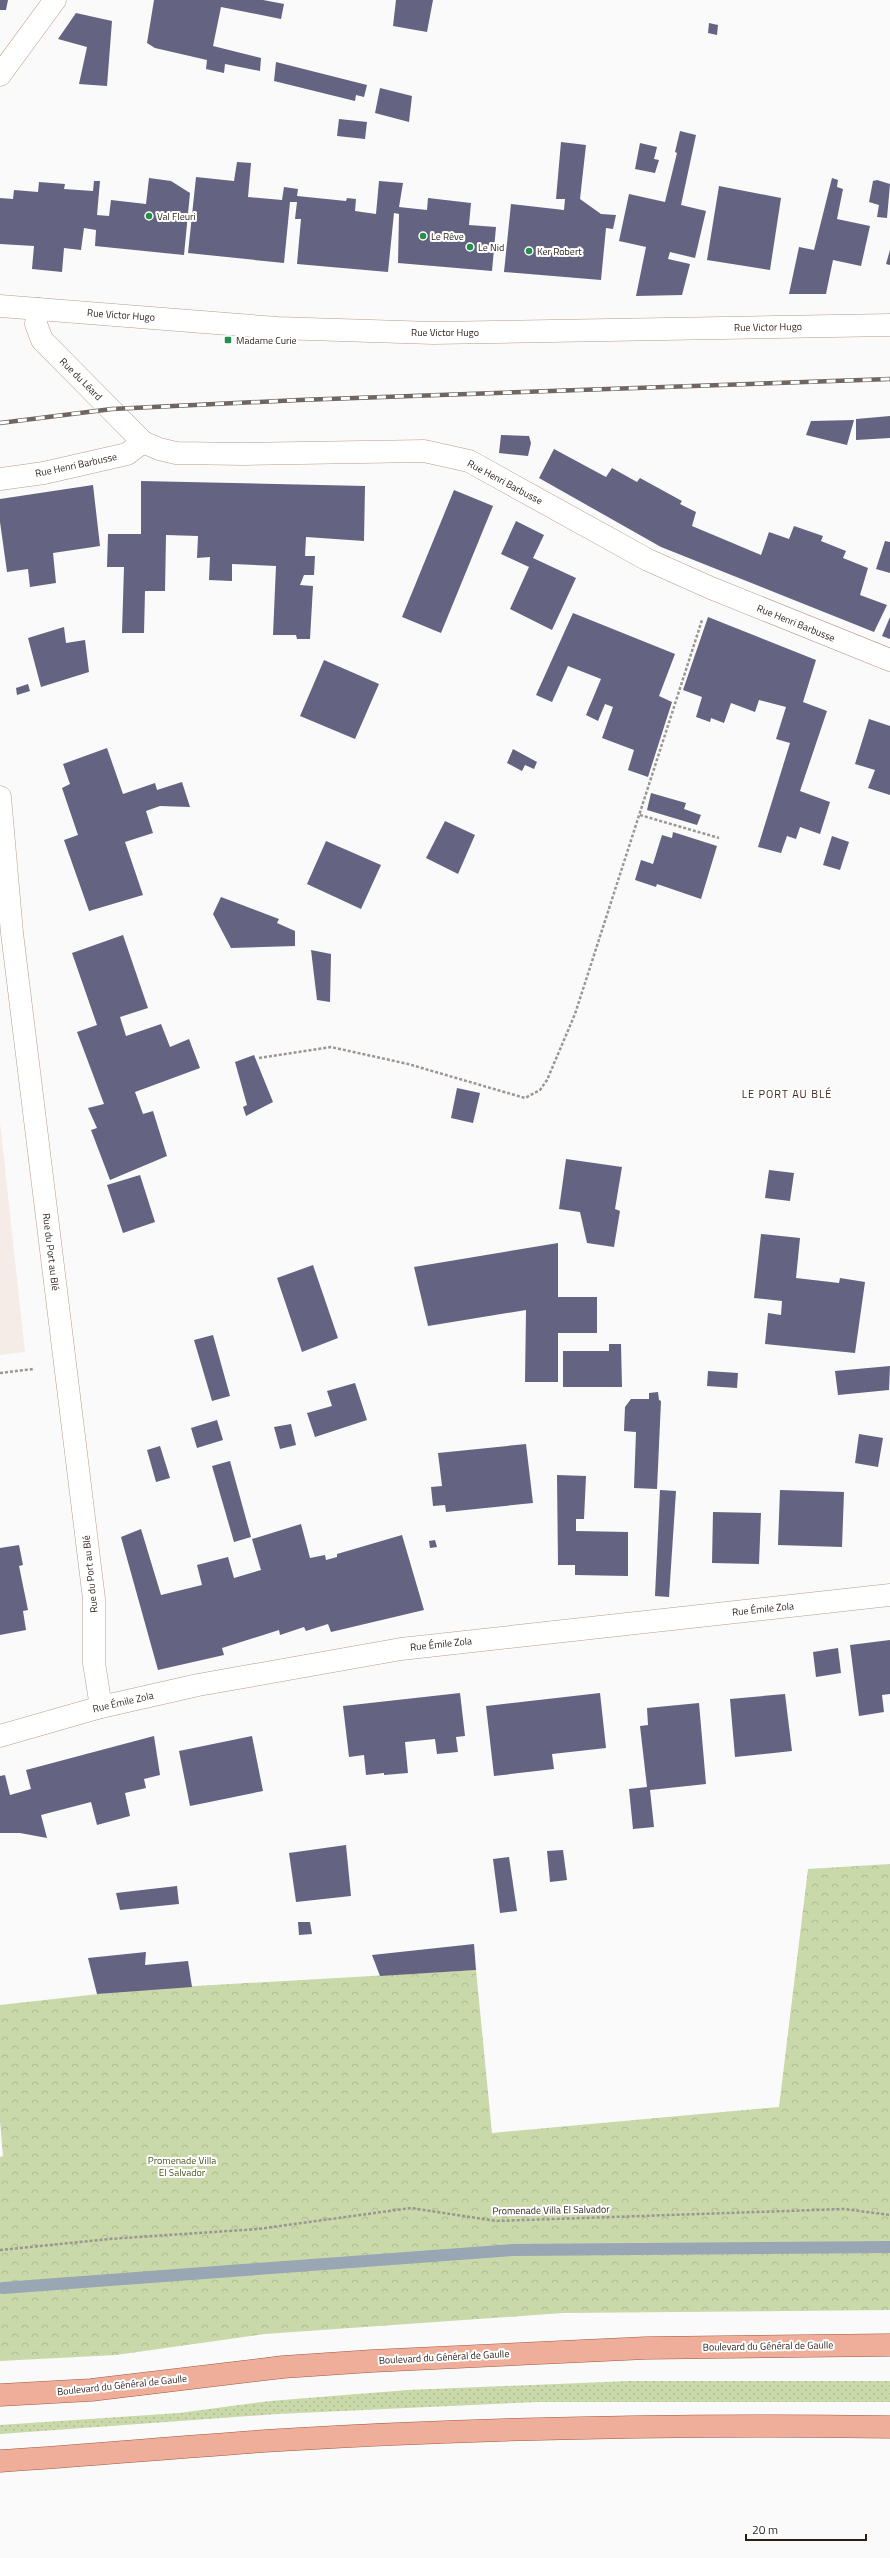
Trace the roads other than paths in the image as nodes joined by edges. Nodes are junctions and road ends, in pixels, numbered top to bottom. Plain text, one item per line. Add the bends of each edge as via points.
1 (55, 0) edge
2 (4, 62) edge
3 (0, 306) edge
4 (38, 309) junction
5 (890, 325) edge
6 (143, 442) junction
7 (0, 479) edge
8 (890, 660) edge
9 (0, 797) edge
10 (890, 1595) edge
11 (101, 1707) junction
12 (0, 1736) edge
13 (890, 2346) edge
14 (0, 2396) edge
15 (890, 2427) edge
16 (0, 2461) edge

1 - 2 street
3 - 4 street, Rue Victor Hugo
4 - 5 street, Rue Victor Hugo via 277,328 433,333
4 - 6 street, Rue du Léard via 36,324 42,340
6 - 7 street, Rue Henri Barbusse via 127,454 44,474
6 - 8 street, Rue Henri Barbusse via 176,453 424,451 468,461 648,560
9 - 11 street, Rue du Port au Blé via 12,933 94,1599 94,1663
10 - 11 street, Rue Émile Zola via 401,1649 198,1685
11 - 12 street, Rue Émile Zola
13 - 14 main road, Boulevard du Général de Gaulle via 638,2348 372,2361 283,2367 91,2390
15 - 16 main road via 528,2428 281,2440

